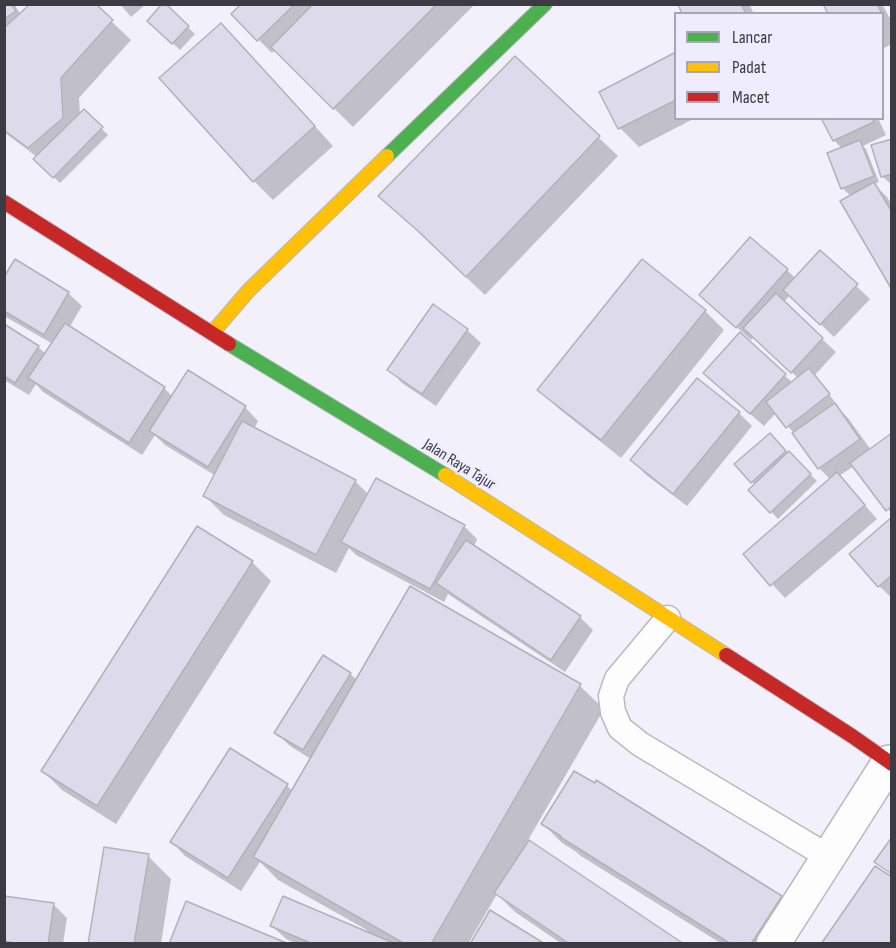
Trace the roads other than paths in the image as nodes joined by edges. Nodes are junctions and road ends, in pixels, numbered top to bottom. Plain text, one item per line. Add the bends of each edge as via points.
1 (545, 4) edge
2 (4, 202) edge
3 (212, 333) junction
4 (668, 618) junction
5 (890, 763) edge
6 (817, 850) dead end
7 (773, 944) edge

1 - 3 main road via 249,290
2 - 3 main road, Jalan Raya Tajur
3 - 4 main road, Jalan Raya Tajur
4 - 5 main road, Jalan Raya Tajur
4 - 6 lane via 617,679 611,696 620,728 640,744
5 - 7 street

